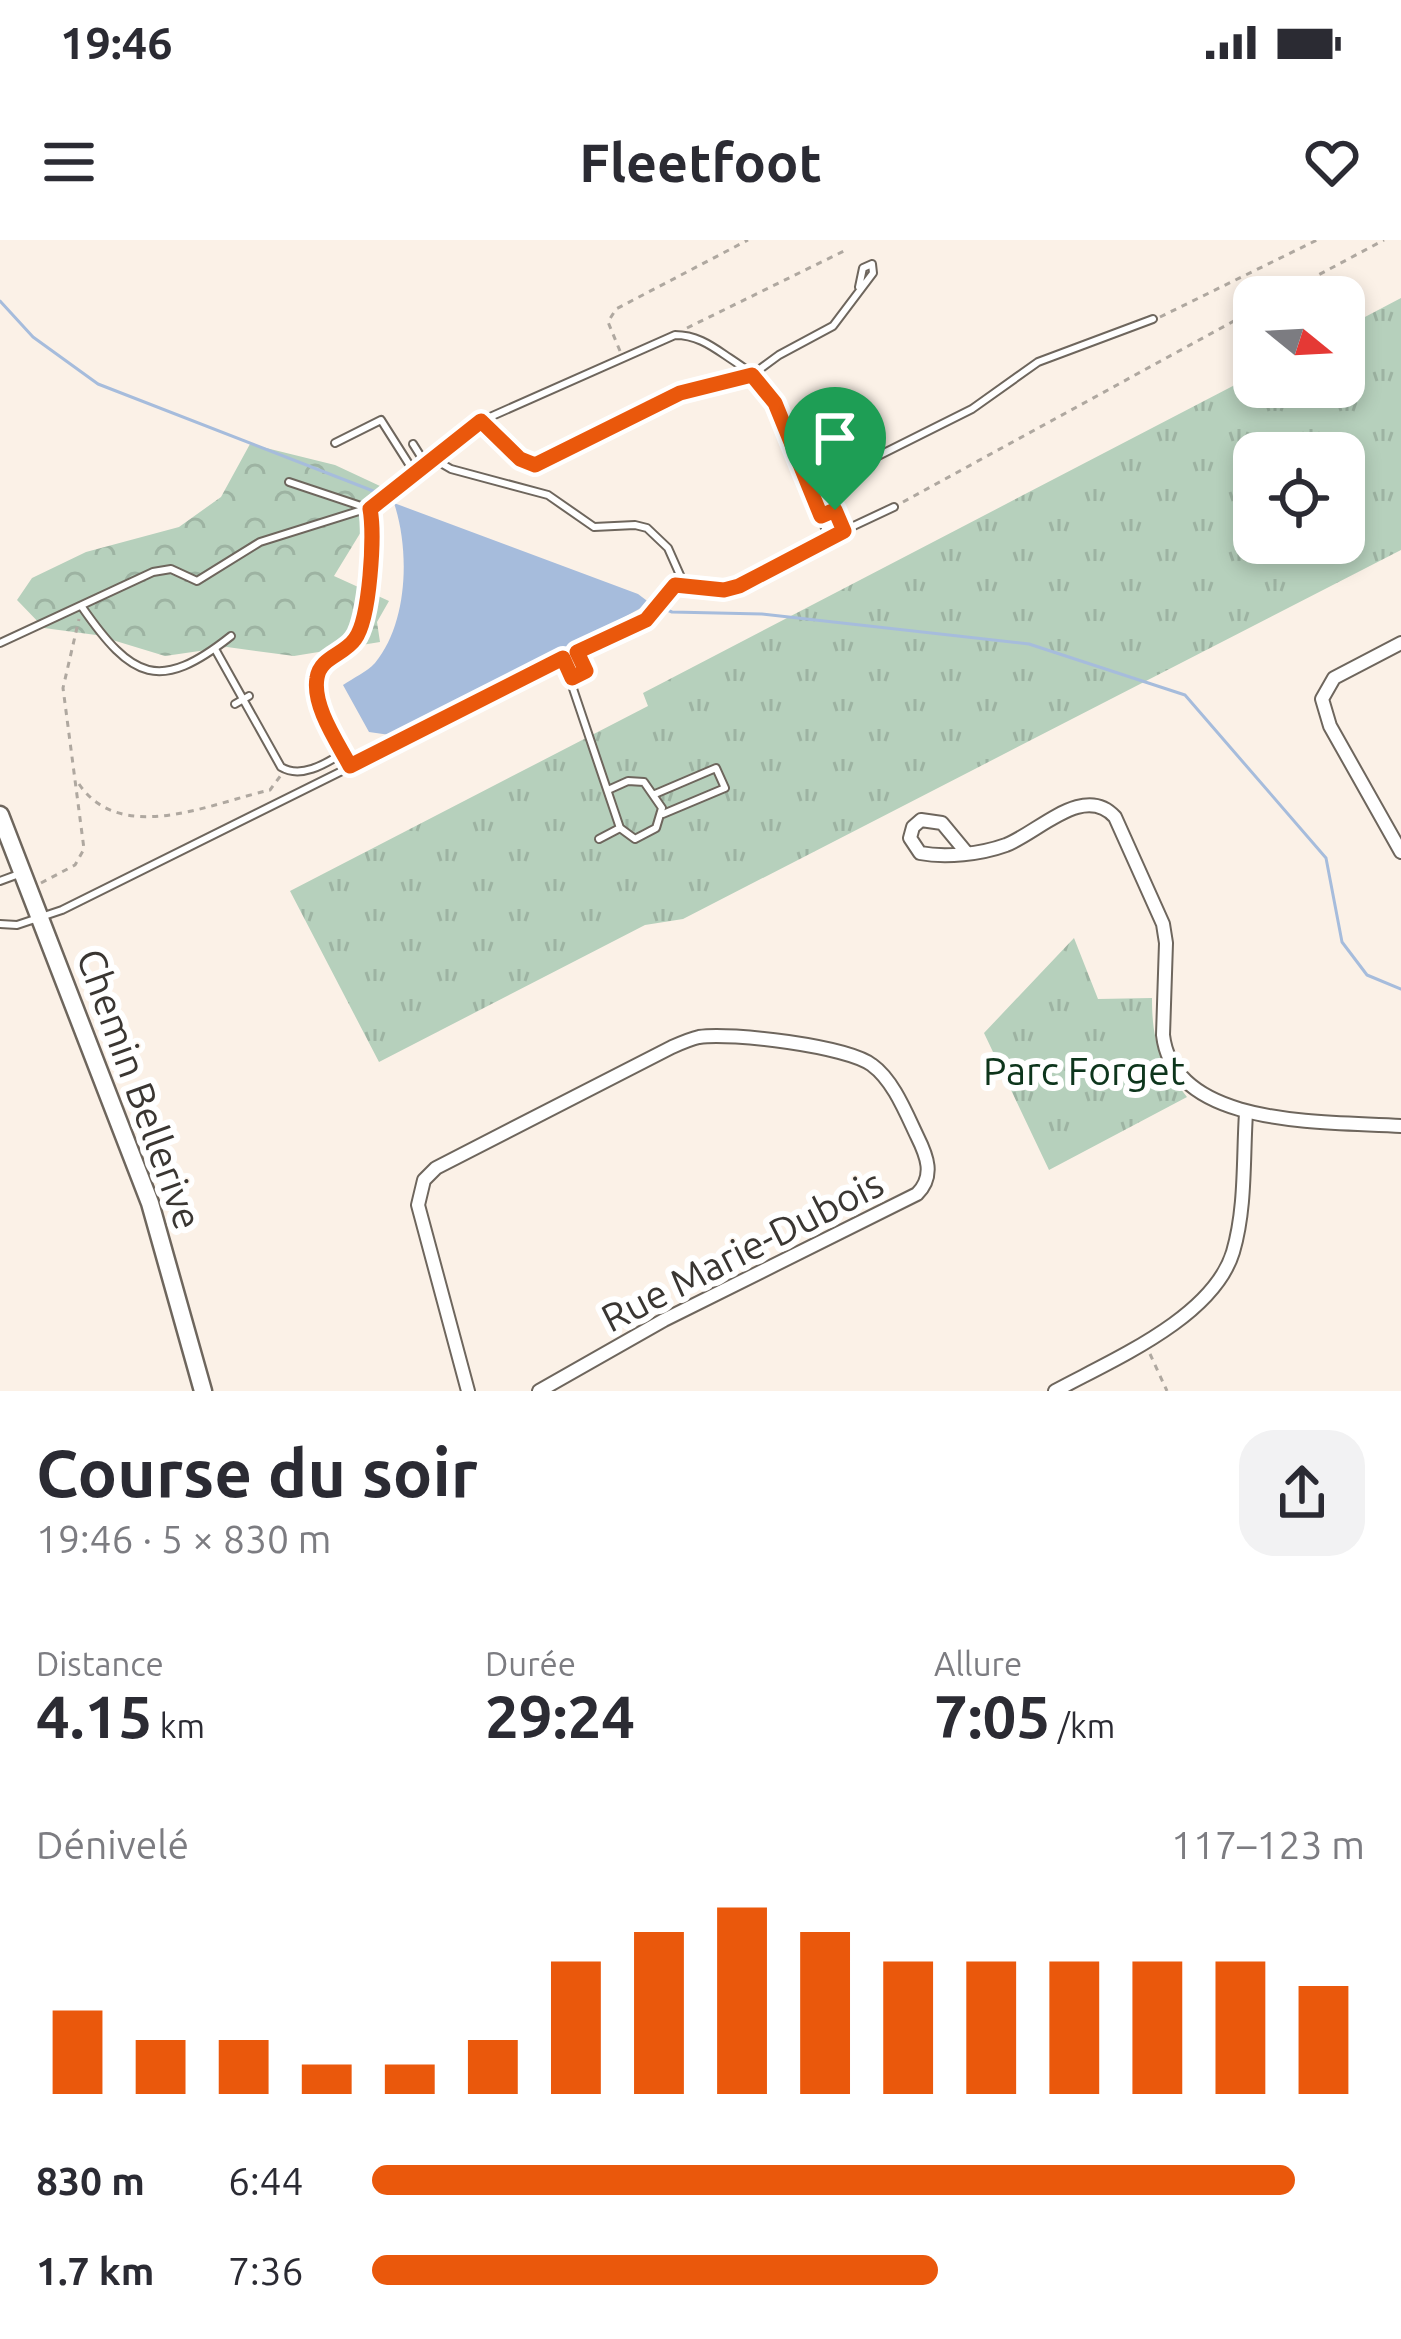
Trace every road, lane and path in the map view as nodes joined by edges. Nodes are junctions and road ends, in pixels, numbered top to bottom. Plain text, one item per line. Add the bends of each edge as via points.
1 (748, 240) edge
2 (1317, 240) edge
3 (1384, 240) edge
4 (848, 249) dead end
5 (1316, 276) edge
6 (859, 287) dead end
7 (1153, 319) joint
8 (1233, 321) edge
9 (684, 335) junction
10 (623, 358) junction
11 (752, 375) junction
12 (481, 421) junction
13 (335, 443) dead end
14 (413, 444) dead end
15 (429, 460) junction
16 (413, 472) junction
17 (290, 482) dead end
18 (894, 507) joint
19 (370, 509) junction
20 (835, 510) junction
21 (821, 516) junction
22 (844, 531) junction
23 (828, 538) junction
24 (684, 584) junction
25 (81, 606) junction
26 (231, 636) dead end
27 (0, 643) edge
28 (1401, 644) edge
29 (215, 649) junction
30 (577, 652) junction
31 (563, 658) junction
32 (572, 678) junction
33 (343, 753) junction
34 (350, 766) junction
35 (284, 770) junction
36 (78, 782) junction
37 (608, 790) junction
38 (655, 794) junction
39 (663, 814) junction
40 (0, 815) edge
41 (620, 828) junction
42 (599, 839) dead end
43 (966, 852) dead end
44 (1401, 852) edge
45 (26, 880) junction
46 (0, 881) edge
47 (40, 918) junction
48 (0, 924) edge
49 (1246, 1113) junction
50 (1401, 1126) edge
51 (1144, 1342) junction
52 (203, 1391) edge
53 (468, 1391) edge
54 (538, 1391) edge
55 (1054, 1391) edge
56 (1167, 1391) edge

1 - 10 path via 613,312 609,327
2 - 7 path
3 - 5 path
4 - 9 path
6 - 11 lane via 833,326
7 - 20 lane via 1039,362 972,409 860,465 839,483
8 - 18 path
9 - 10 lane
9 - 11 lane
10 - 12 lane
11 - 12 lane via 680,393 535,465
11 - 21 lane via 775,403
12 - 15 lane
13 - 16 lane via 381,419
14 - 15 lane
15 - 16 lane
15 - 24 lane via 548,495 594,527 647,528 668,548
16 - 19 lane
17 - 19 lane
18 - 22 lane
19 - 25 lane via 260,542 196,581 164,569
19 - 33 lane via 363,622 317,676
20 - 21 lane
20 - 22 lane
21 - 23 lane
22 - 23 lane
23 - 24 lane via 739,586
24 - 30 lane via 642,622
25 - 27 lane
25 - 29 lane via 148,671 172,672
25 - 36 path via 62,688
26 - 29 lane
28 - 44 street via 1334,678 1322,699
29 - 35 lane
30 - 31 lane
30 - 32 lane via 586,671
31 - 32 lane
31 - 34 lane
32 - 37 lane
33 - 34 lane
33 - 35 lane via 303,771
34 - 47 lane
35 - 36 path via 270,790 155,817 115,813
36 - 45 path via 81,858 70,869
37 - 38 lane via 634,780
37 - 41 lane
38 - 39 lane
38 - 39 lane via 716,768 725,788
39 - 41 lane via 640,838
40 - 45 street, Chemin Bellerive
41 - 42 lane
43 - 49 street via 1008,844 1083,804 1107,808 1163,924 1164,1049 1187,1083
45 - 46 lane
45 - 47 street, Chemin Bellerive
47 - 48 lane
47 - 52 street, Chemin Bellerive via 158,1226
49 - 50 street
49 - 51 street via 1232,1257 1203,1301
51 - 55 street
51 - 56 path
53 - 54 street, Rue Marie-Dubois via 418,1205 436,1168 697,1037 751,1036 874,1066 929,1159 926,1186

